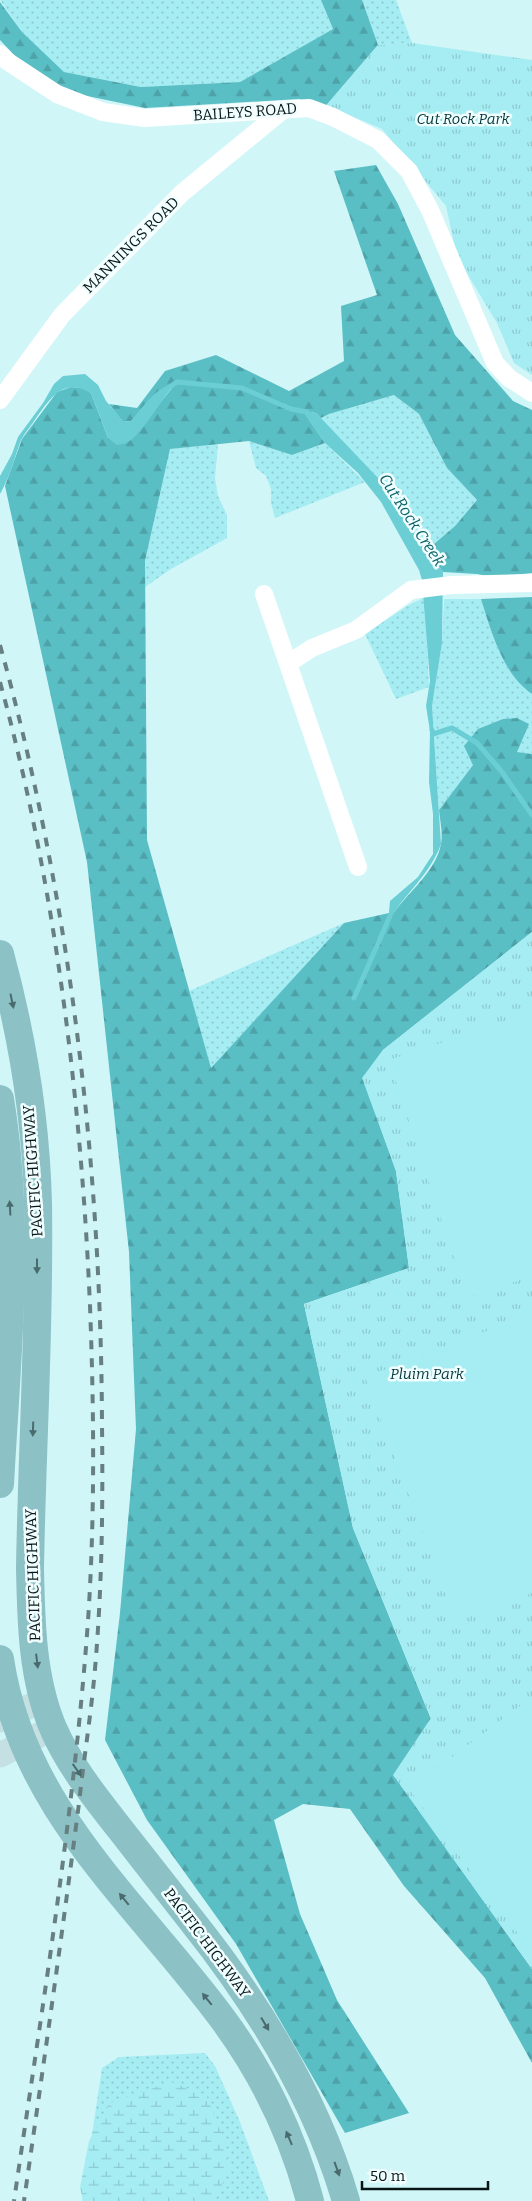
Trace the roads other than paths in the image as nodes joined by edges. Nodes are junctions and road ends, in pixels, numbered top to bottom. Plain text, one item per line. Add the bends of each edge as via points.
1 (0, 54) edge
2 (283, 110) junction
3 (532, 393) edge
4 (0, 400) edge
5 (532, 583) edge
6 (264, 594) dead end
7 (289, 663) junction
8 (358, 867) dead end
9 (0, 954) edge
10 (0, 1099) edge
11 (0, 1484) edge
12 (0, 1659) edge
13 (43, 1700) junction
14 (6, 1718) edge
15 (53, 1728) junction
16 (11, 1749) edge
17 (310, 2201) edge
18 (346, 2201) edge

1 - 2 street, BAILEYS ROAD via 57,94 103,112 145,118
2 - 3 street, BAILEYS ROAD via 309,108 333,117 378,140 410,171 430,210 495,363 509,378
2 - 4 street, MANNINGS ROAD via 182,193 62,315
5 - 7 street via 452,585 411,590 356,630 312,648
6 - 7 street
7 - 8 street
9 -> 13 main road, PACIFIC HIGHWAY via 24,1065 34,1135 38,1203 30,1568 31,1616
11 -> 10 main road, PACIFIC HIGHWAY via 12,1277 8,1159
12 - 14 main road
13 - 14 main road
13 - 15 main road, PACIFIC HIGHWAY
14 - 16 main road
15 - 16 main road
15 -> 18 main road, PACIFIC HIGHWAY via 69,1759 104,1809 226,1965 257,2011 311,2105
17 -> 16 main road via 290,2138 248,2056 222,2018 81,1844 37,1774

